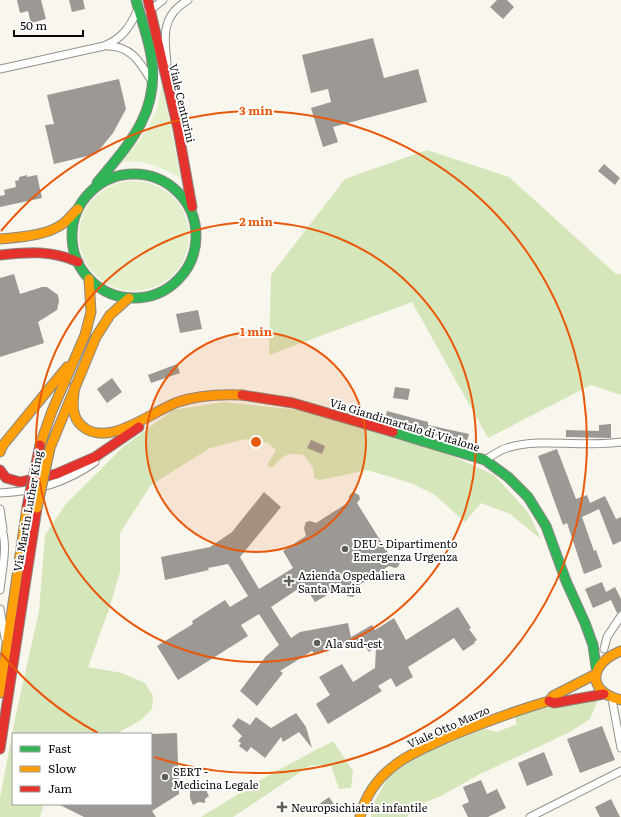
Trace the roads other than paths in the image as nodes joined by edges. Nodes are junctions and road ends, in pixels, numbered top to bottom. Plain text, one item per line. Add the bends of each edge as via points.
1 (148, 0) edge
2 (163, 0) edge
3 (188, 0) edge
4 (137, 4) edge
5 (150, 10) junction
6 (144, 29) junction
7 (104, 46) junction
8 (0, 69) edge
9 (167, 80) junction
10 (153, 84) junction
11 (91, 191) junction
12 (78, 209) junction
13 (192, 212) junction
14 (0, 239) edge
15 (0, 255) edge
16 (78, 262) junction
17 (89, 279) junction
18 (129, 298) junction
19 (75, 357) junction
20 (75, 386) junction
21 (203, 396) junction
22 (621, 442) edge
23 (114, 445) junction
24 (0, 452) edge
25 (485, 460) junction
26 (0, 470) edge
27 (0, 493) edge
28 (0, 509) edge
29 (1, 527) edge
30 (0, 590) edge
31 (0, 609) edge
32 (621, 616) edge
33 (592, 640) junction
34 (7, 648) junction
35 (604, 649) junction
36 (617, 652) edge
37 (596, 671) junction
38 (0, 693) edge
39 (612, 698) edge
40 (549, 701) junction
41 (621, 748) edge
42 (0, 749) edge
43 (621, 771) edge
44 (360, 817) edge
45 (530, 817) edge

1 - 5 main road, Viale Centurini
2 - 5 street
3 - 9 street via 172,13 165,26
4 - 6 main road, Viale Centurini
4 - 7 street via 132,24 125,33
5 - 6 street
5 - 9 main road, Viale Centurini
6 - 10 main road, Viale Centurini via 152,61
7 - 8 street
7 - 10 street via 126,48 134,55
9 - 13 main road, Viale Centurini via 189,184
10 - 11 main road, Viale Centurini via 150,107 140,128
11 - 12 main road
11 - 13 main road via 107,179 127,174 147,174 166,182 182,195
12 - 14 main road via 64,223 49,230 24,237
12 - 16 main road via 72,227 72,239
13 - 18 main road via 197,236 194,253 187,269 162,291 146,297
15 - 16 main road via 42,251 67,256
16 - 17 main road
17 - 18 main road via 108,291
17 - 19 main road, Via Martin Luther King via 91,312
18 - 20 main road, Via Martin Luther King via 121,302 108,316
19 - 24 main road
19 - 34 main road, Via Martin Luther King, bridge via 40,445 27,507
20 - 21 main road via 72,407 74,417 88,431 98,434 115,432 163,408
20 - 42 main road, Via Martin Luther King, bridge via 61,415 50,448 37,508
21 - 23 main road via 136,429
21 - 25 main road, Via Giandimartalo di Vitalone via 237,394 296,404
22 - 25 street via 601,445 529,443 505,448
23 - 26 main road via 80,466 21,483 10,480 2,475
23 - 27 street via 82,471 62,482 18,492
25 - 33 main road, Via Giandimartalo di Vitalone via 510,478 530,498 549,534
28 - 29 street
29 - 30 street via 4,544
31 - 34 street
32 - 35 street via 607,637
33 - 35 main road
33 - 37 main road, Via Giandimartalo di Vitalone
34 - 38 main road, Via Martin Luther King
35 - 36 main road
36 - 37 main road, Viale Otto Marzo via 600,662
37 - 39 main road via 597,684
37 - 40 main road, Viale Otto Marzo via 553,696
39 - 40 main road, Viale Otto Marzo
39 - 41 street
40 - 44 main road, Viale Otto Marzo via 509,712 409,756 395,765 376,784
43 - 45 street

